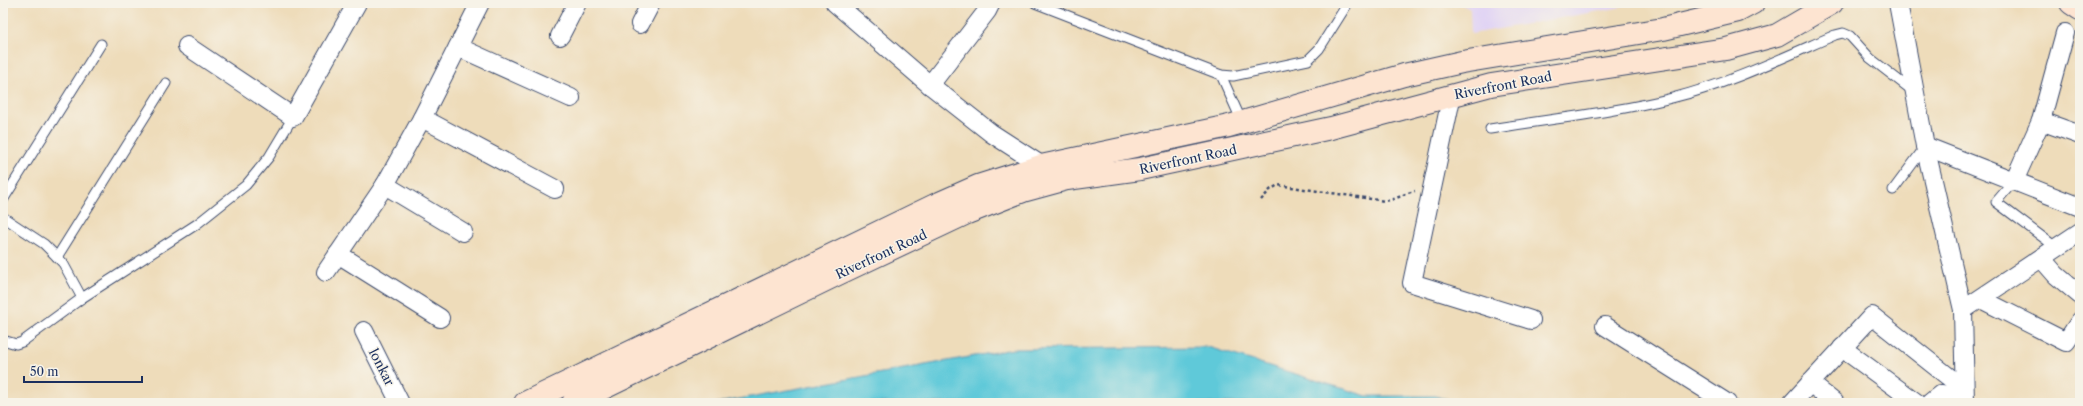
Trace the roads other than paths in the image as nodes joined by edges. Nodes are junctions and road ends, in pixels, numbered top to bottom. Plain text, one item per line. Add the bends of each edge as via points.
1 (357, 3) edge
2 (480, 3) edge
3 (577, 3) edge
4 (651, 3) edge
5 (835, 3) edge
6 (991, 3) edge
7 (1035, 3) edge
8 (1348, 3) edge
9 (1754, 3) edge
10 (1832, 3) edge
11 (1898, 3) edge
12 (2071, 3) edge
13 (2080, 9) edge
14 (640, 24) dead end
15 (2065, 33) dead end
16 (560, 36) dead end
17 (101, 44) dead end
18 (187, 46) dead end
19 (458, 46) junction
20 (1221, 75) junction
21 (166, 84) dead end
22 (930, 85) junction
23 (1914, 92) junction
24 (1452, 94) junction
25 (571, 98) dead end
26 (293, 117) junction
27 (422, 118) junction
28 (2041, 121) junction
29 (1242, 122) junction
30 (1490, 129) dead end
31 (2080, 135) edge
32 (1925, 146) junction
33 (1041, 166) junction
34 (1068, 179) junction
35 (2014, 181) junction
36 (385, 185) junction
37 (555, 189) dead end
38 (1893, 190) dead end
39 (3, 200) edge
40 (2080, 207) edge
41 (3, 218) edge
42 (463, 232) dead end
43 (2080, 232) edge
44 (2057, 248) junction
45 (338, 254) junction
46 (57, 257) junction
47 (2042, 259) junction
48 (326, 272) dead end
49 (2080, 295) edge
50 (82, 298) junction
51 (1981, 299) junction
52 (1963, 310) junction
53 (440, 318) dead end
54 (1531, 320) dead end
55 (2080, 321) edge
56 (1605, 326) dead end
57 (364, 331) dead end
58 (3, 340) edge
59 (1842, 348) junction
60 (1810, 384) junction
61 (1964, 396) edge
62 (400, 403) edge
63 (525, 403) edge
64 (573, 403) edge
65 (1727, 403) edge
66 (1792, 403) edge
67 (1835, 403) edge
68 (1917, 403) edge
69 (1930, 403) edge

1 - 26 street
2 - 19 street
3 - 16 street
4 - 14 street
5 - 22 street
6 - 22 street
7 - 20 lane
8 - 20 lane via 1319,49 1308,60 1233,76
9 - 29 street, Riverfront Road via 1738,11 1663,29 1462,62 1404,75
10 - 24 street, Riverfront Road via 1777,35 1726,49 1491,85
11 - 23 street
12 - 13 street
15 - 28 street
17 - 39 lane
18 - 26 street
19 - 25 street
19 - 27 street
20 - 29 lane
21 - 46 lane
22 - 33 street via 991,133
23 - 30 lane via 1870,58 1850,36 1843,33 1717,85 1672,98
23 - 32 street
24 - 34 street, Riverfront Road via 1331,128 1232,150 1140,169
24 - 54 street via 1412,283
26 - 50 lane via 269,157 246,185 197,224
27 - 36 street
27 - 37 street
28 - 31 street
28 - 35 street
29 - 33 street, Riverfront Road
32 - 35 street
32 - 38 lane
32 - 52 street
33 - 34 street
33 - 63 street, Riverfront Road via 978,186 934,205
34 - 64 street, Riverfront Road via 1023,191 967,214
35 - 40 street
35 - 44 lane via 1996,202
36 - 42 street
36 - 45 street
41 - 46 lane via 44,244
43 - 44 street
44 - 47 street
45 - 48 street
45 - 53 street
46 - 50 lane via 63,262
47 - 49 street via 2060,279
47 - 51 street
50 - 58 lane via 22,342 16,344
51 - 52 street
51 - 55 street via 2066,342
52 - 61 street
56 - 65 street
57 - 62 street, lonkar
59 - 60 street
59 - 61 street via 1872,316
59 - 68 street
60 - 66 street
60 - 67 street
61 - 69 street via 1941,394

